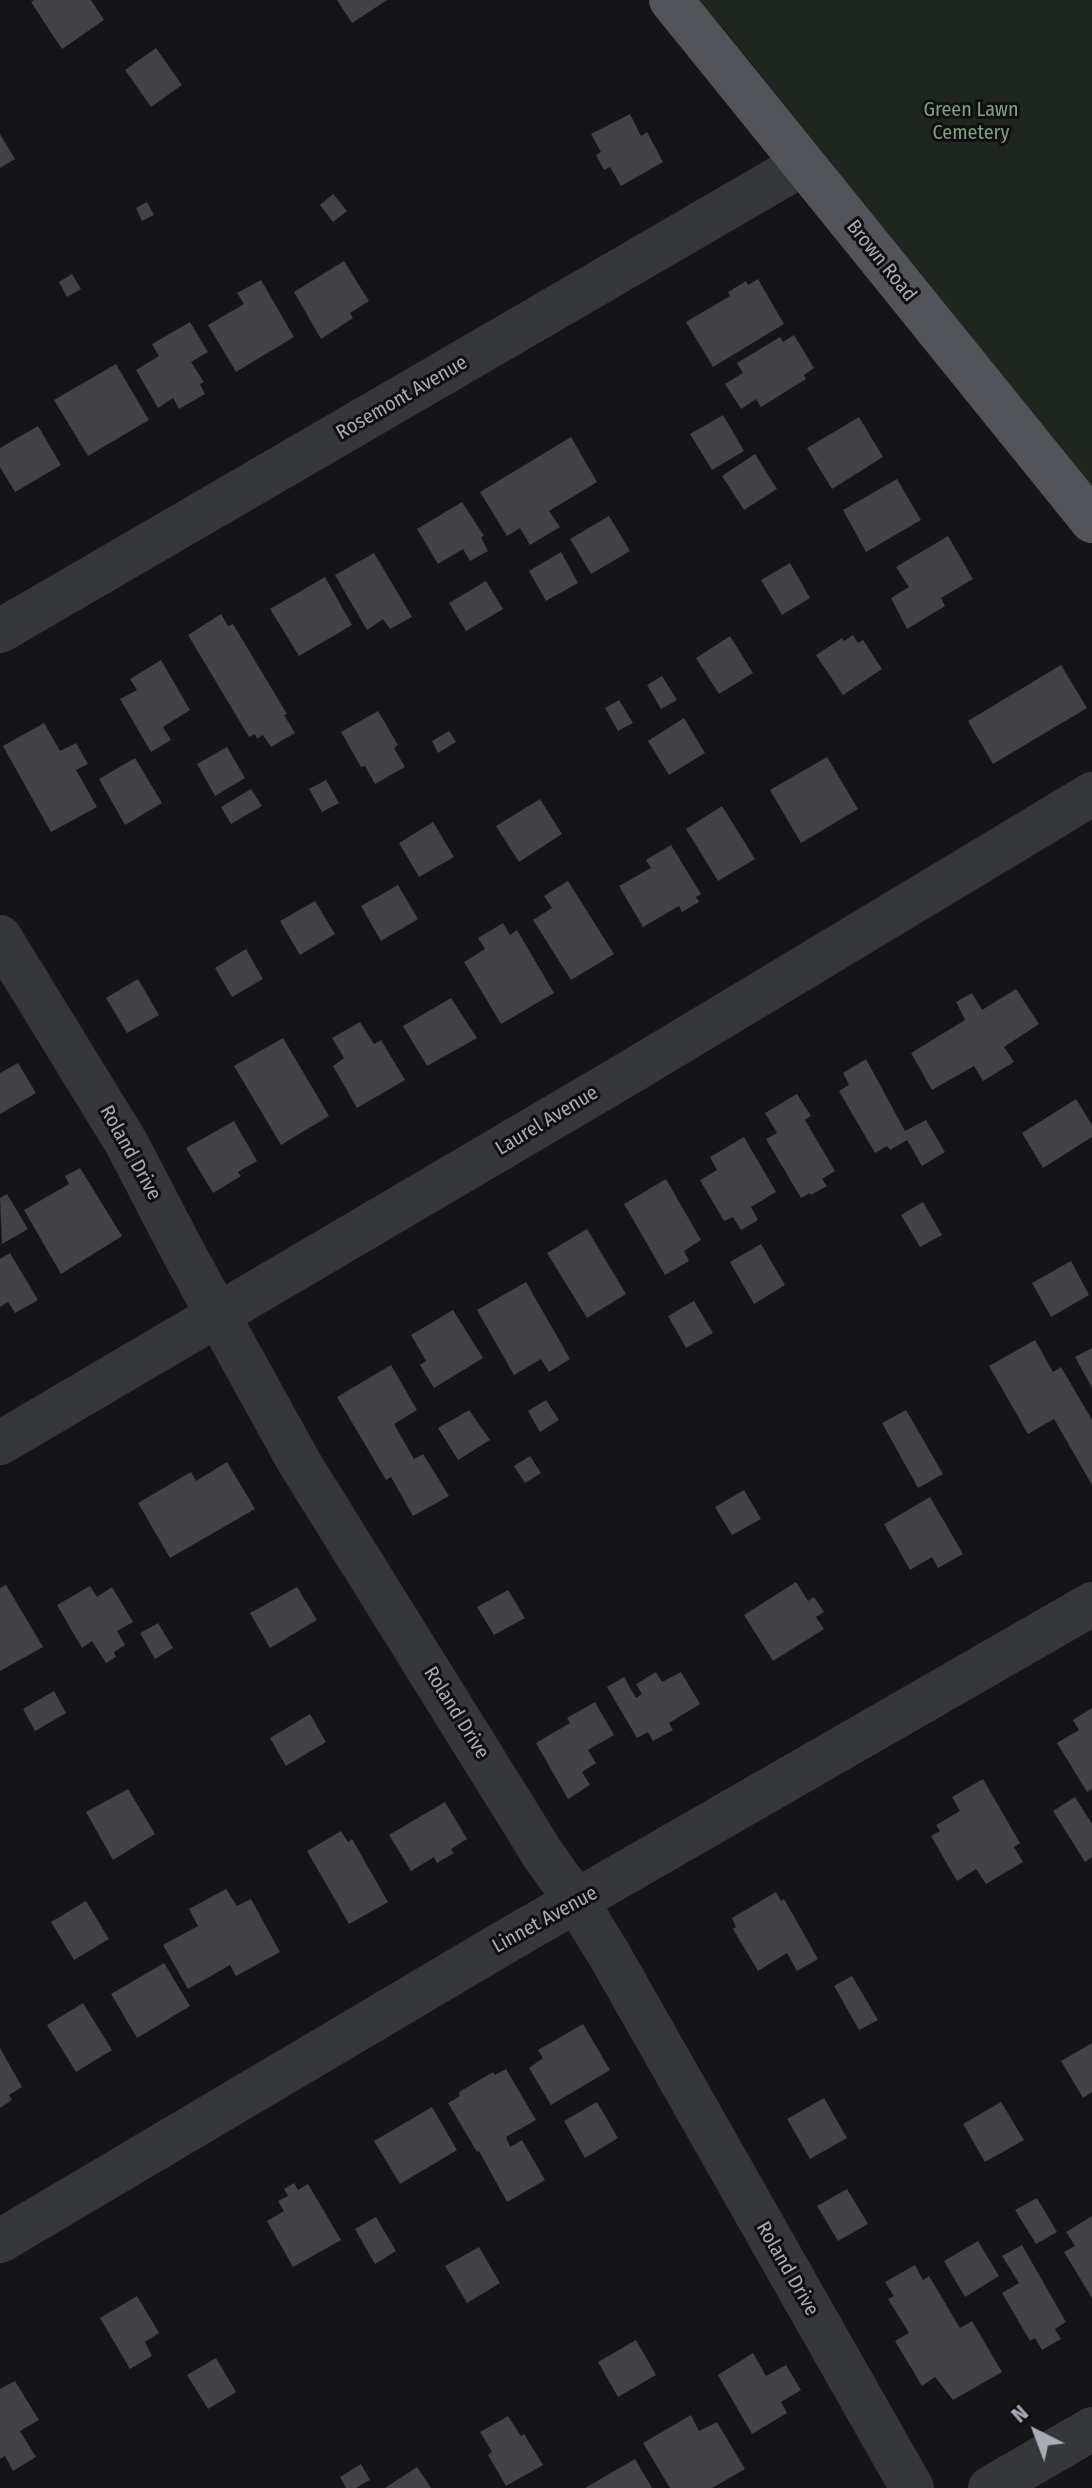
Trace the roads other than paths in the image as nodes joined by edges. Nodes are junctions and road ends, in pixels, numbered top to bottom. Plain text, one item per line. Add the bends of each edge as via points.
1 (671, 0) edge
2 (803, 164) junction
3 (1092, 521) edge
4 (0, 631) edge
5 (1092, 794) edge
6 (0, 937) edge
7 (218, 1317) junction
8 (0, 1443) edge
9 (1092, 1604) edge
10 (577, 1902) junction
11 (0, 2241) edge
12 (1092, 2429) edge
13 (912, 2488) edge
14 (990, 2488) edge

1 - 2 main road, Brown Road
2 - 3 main road, Brown Road
2 - 4 street, Rosemont Avenue
5 - 7 street, Laurel Avenue
6 - 7 street, Roland Drive via 127,1144
7 - 8 street, Laurel Avenue
7 - 10 street, Roland Drive via 299,1462
9 - 10 street, Linnet Avenue
10 - 11 street, Linnet Avenue
10 - 13 street, Roland Drive
12 - 14 street

